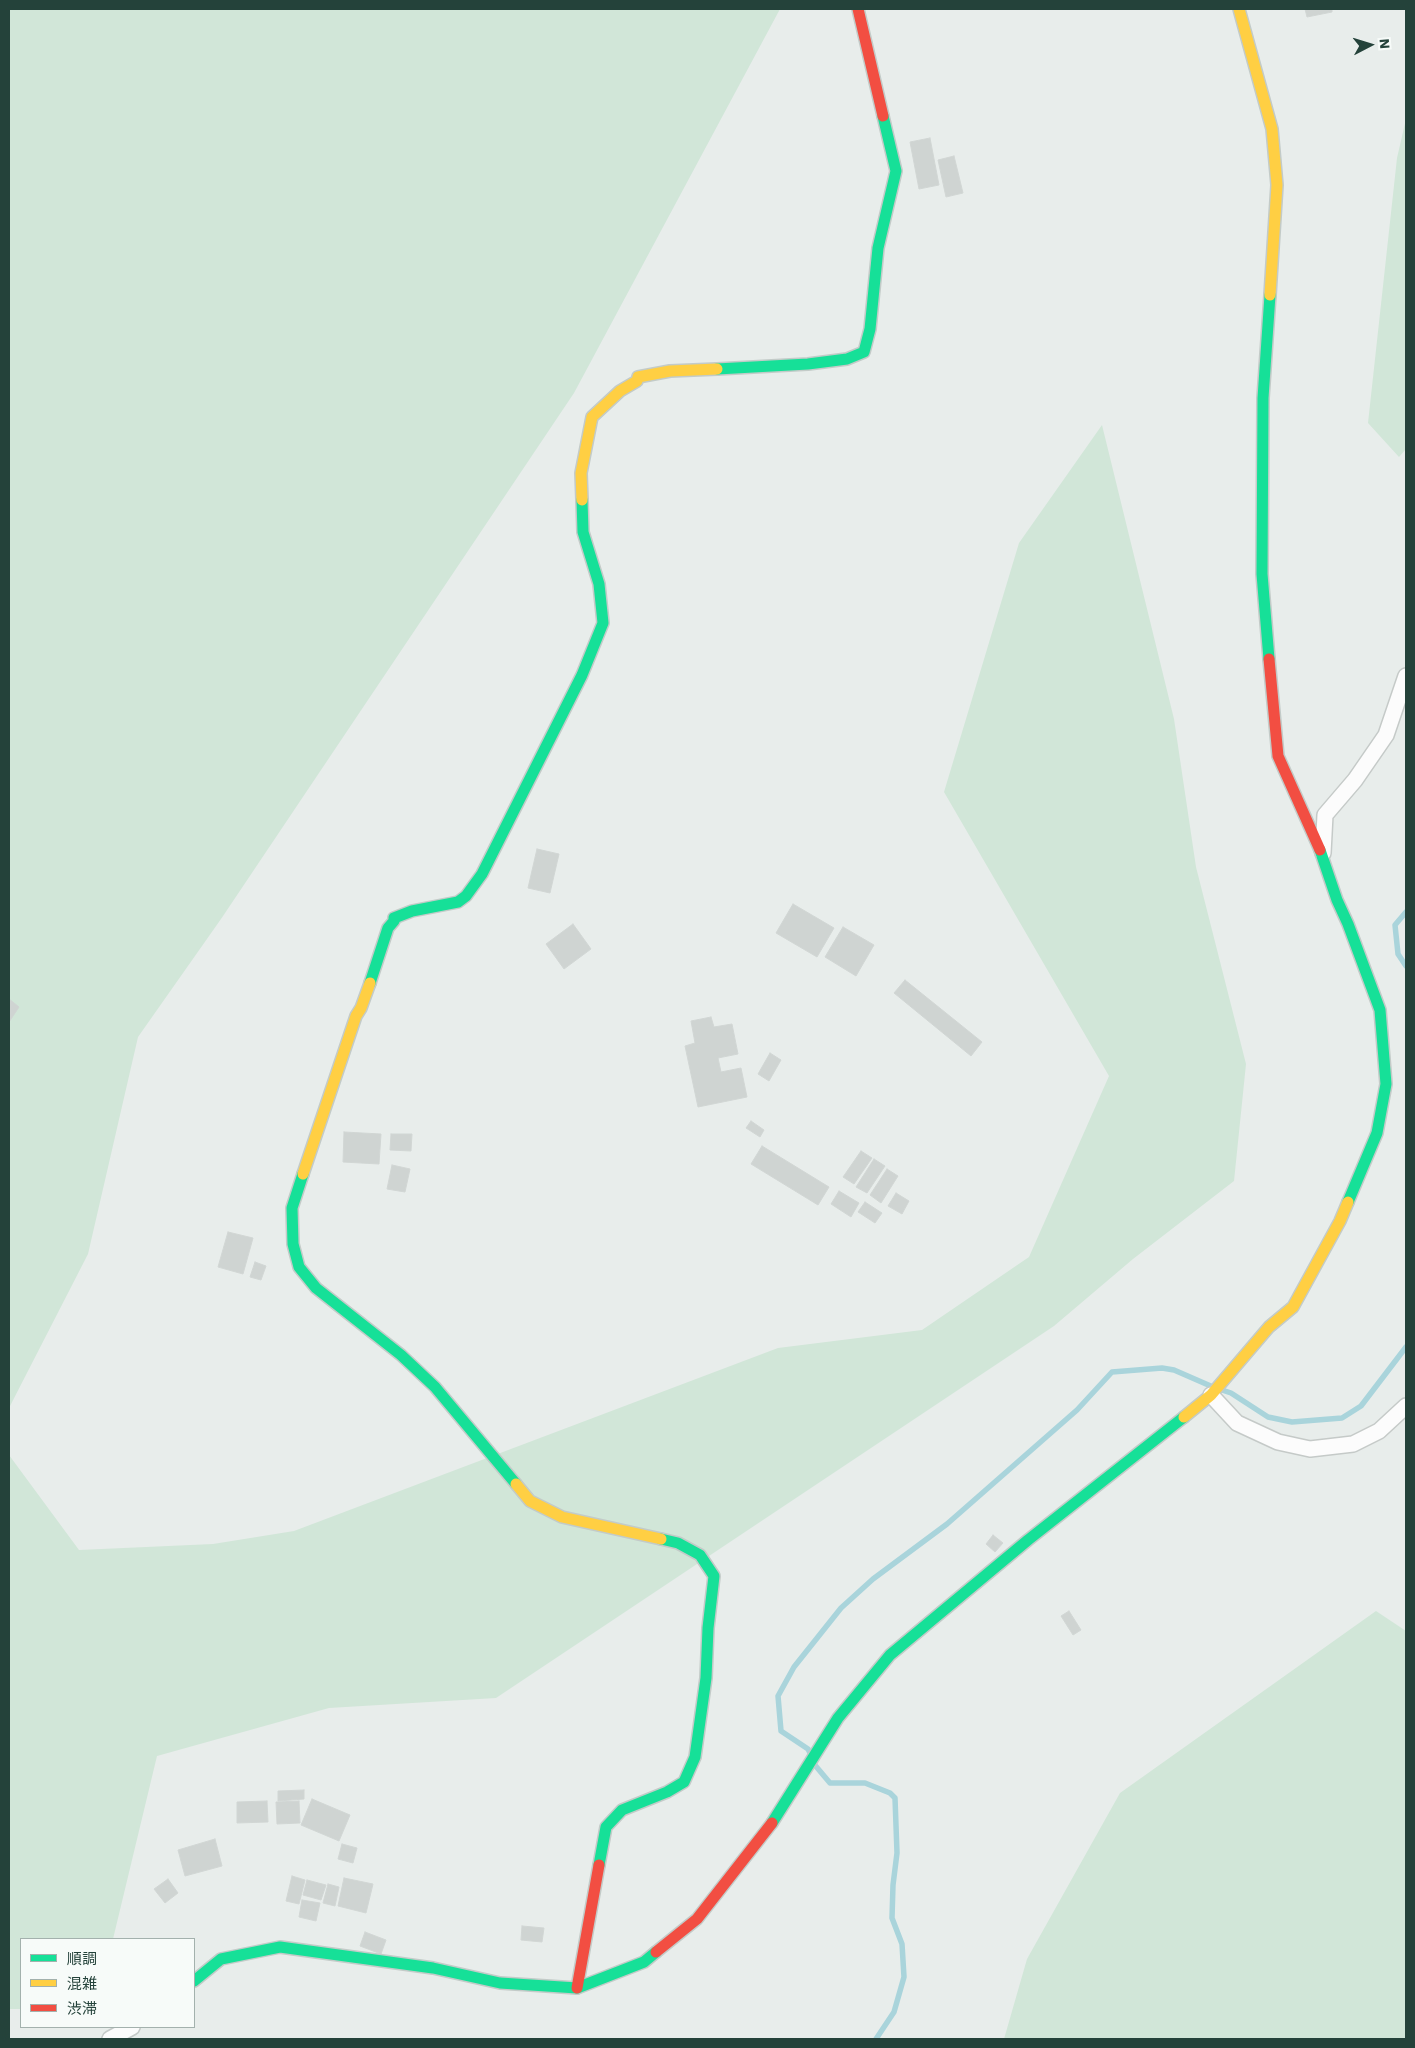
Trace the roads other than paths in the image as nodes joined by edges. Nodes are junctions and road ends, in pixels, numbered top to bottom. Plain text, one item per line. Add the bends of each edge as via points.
1 (858, 9) edge
2 (1239, 9) edge
3 (1406, 676) edge
4 (1323, 857) junction
5 (1210, 1395) junction
6 (1406, 1406) edge
7 (195, 1980) edge
8 (577, 1988) junction
9 (130, 2028) edge
10 (110, 2039) edge

1 - 8 street via 896,171 878,248 870,329 864,352 847,359 808,364 670,371 638,377 592,417 581,473 583,532 599,584 603,623 573,692 482,874 458,902 412,911 394,918 388,928 292,1208 293,1244 299,1267 316,1288 435,1386 530,1501 562,1517 678,1543 700,1555 714,1576 706,1678 695,1757 684,1782 622,1810 606,1827
2 - 4 street via 1272,128 1277,185 1263,398 1262,574 1278,756
3 - 4 street via 1386,735 1355,780 1325,815
4 - 5 street via 1380,1010 1386,1084 1377,1133 1340,1221 1292,1307
5 - 6 street via 1237,1424 1278,1442 1310,1450 1353,1444 1379,1431
5 - 8 street via 890,1655 838,1718 764,1835 697,1919 644,1962
7 - 8 street via 221,1959 280,1947 433,1968 500,1983
9 - 10 street

